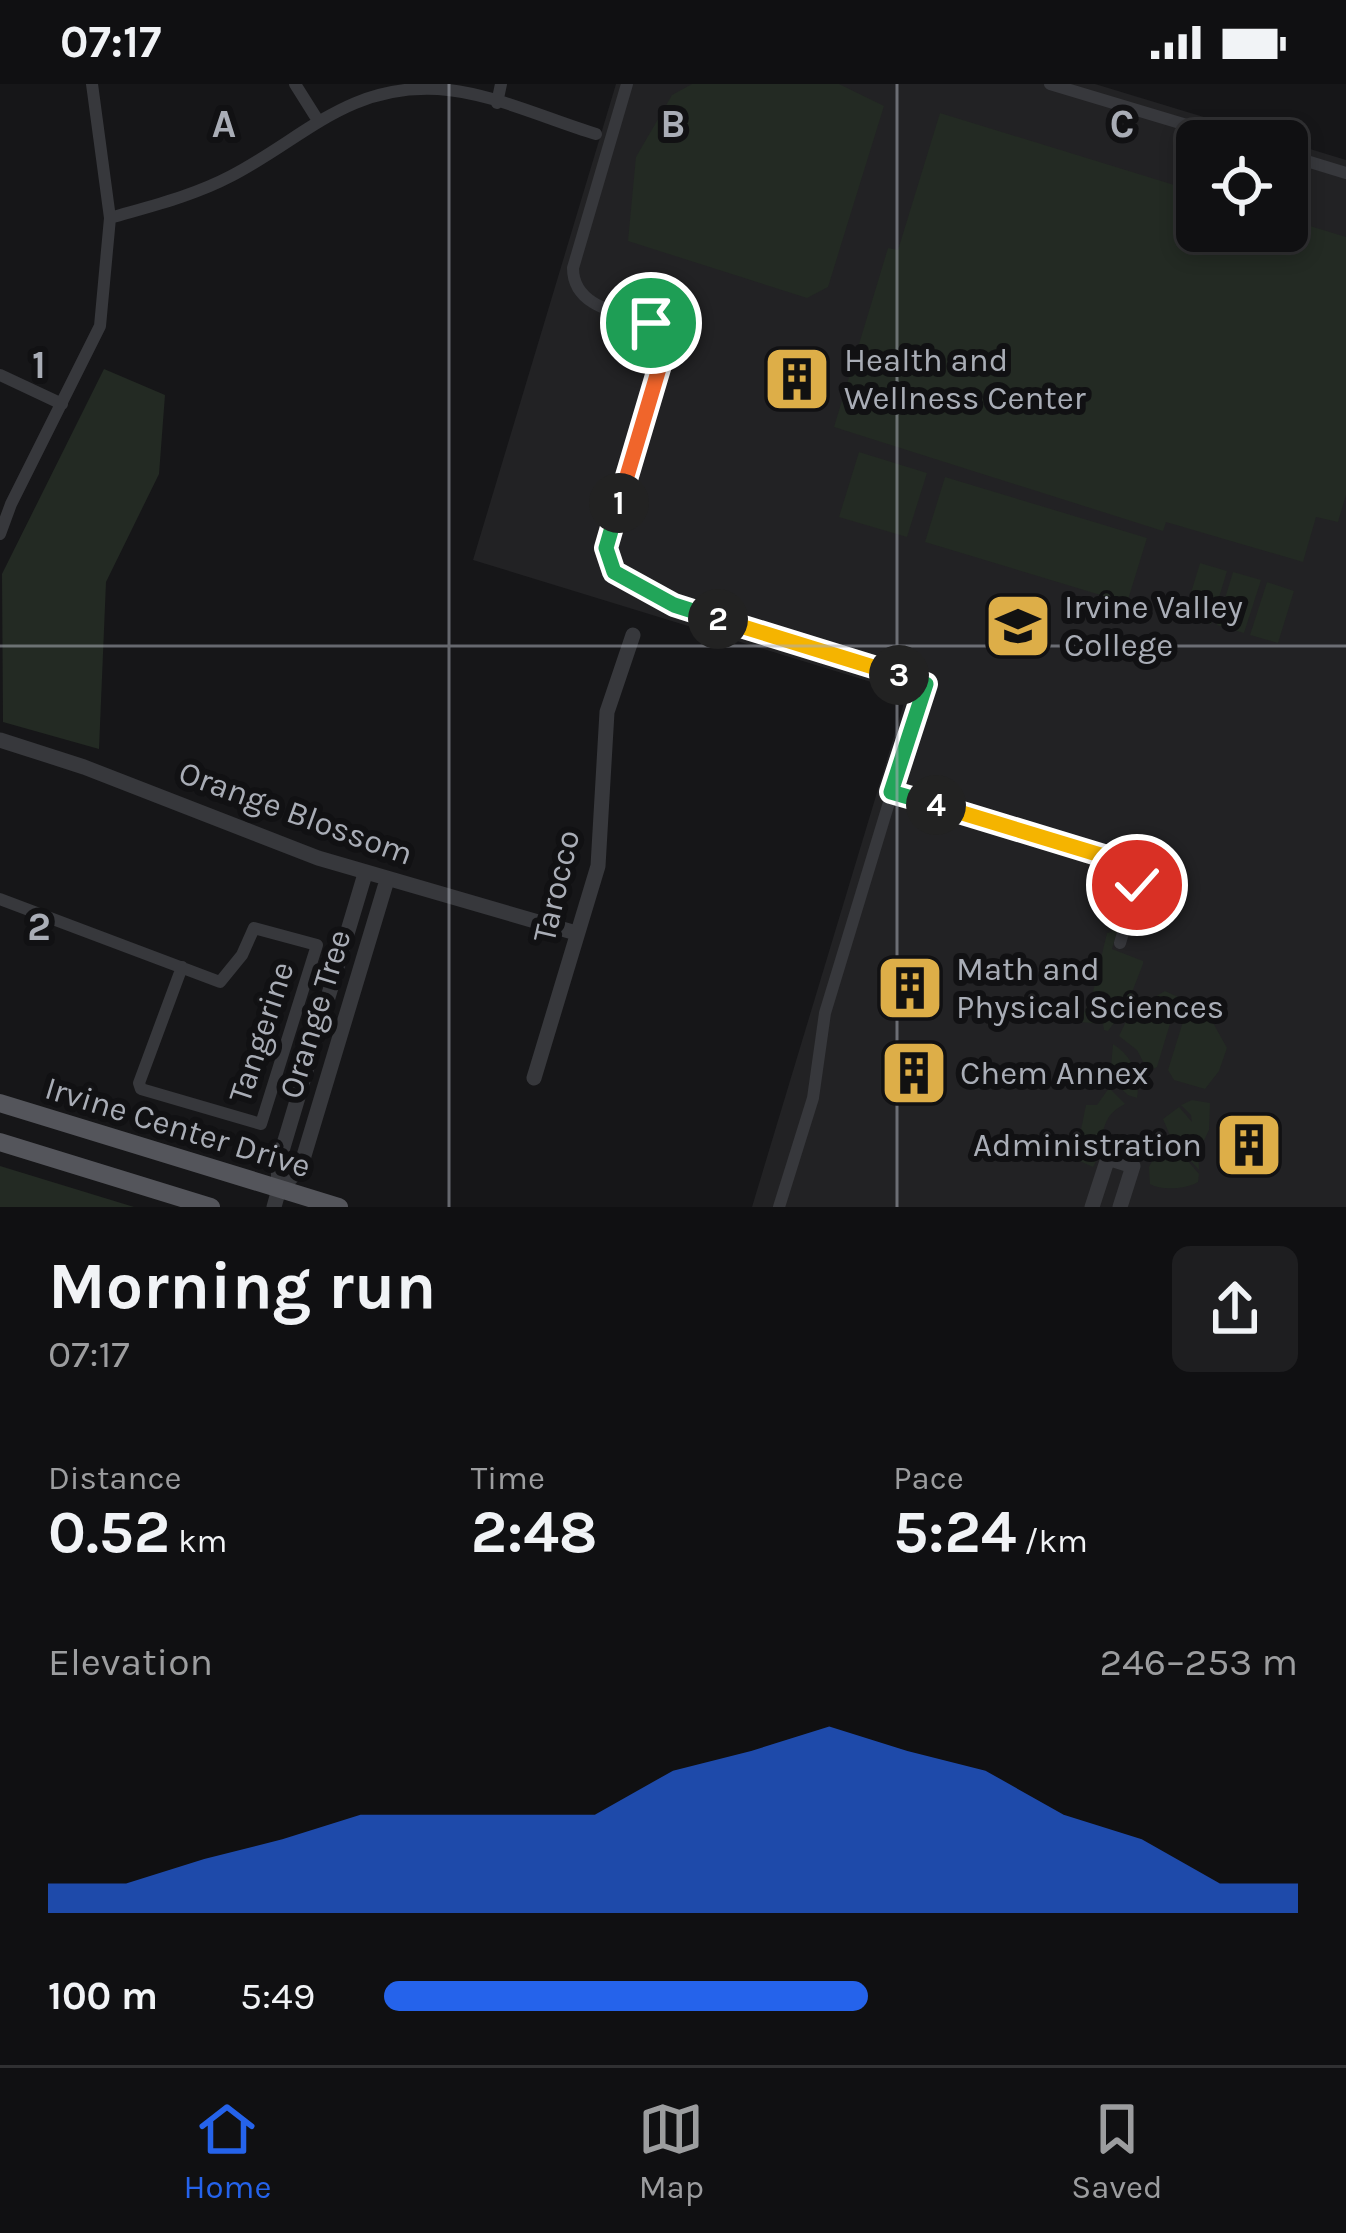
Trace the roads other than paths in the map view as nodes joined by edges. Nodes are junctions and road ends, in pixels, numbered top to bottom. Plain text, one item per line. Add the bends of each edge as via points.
1 (92, 84) edge
2 (296, 84) edge
3 (501, 84) edge
4 (627, 84) edge
5 (1050, 84) edge
6 (497, 103) junction
7 (317, 119) junction
8 (1176, 122) edge
9 (596, 134) dead end
10 (1308, 161) edge
11 (1346, 173) edge
12 (110, 218) junction
13 (0, 375) edge
14 (62, 404) junction
15 (0, 534) edge
16 (633, 634) dead end
17 (0, 740) edge
18 (891, 792) junction
19 (365, 874) junction
20 (388, 880) junction
21 (0, 899) edge
22 (576, 933) junction
23 (1120, 943) dead end
24 (182, 968) junction
25 (534, 1078) dead end
26 (0, 1103) edge
27 (0, 1142) edge
28 (276, 1198) edge
29 (211, 1207) edge
30 (339, 1207) edge
31 (779, 1207) edge
32 (1093, 1207) edge
33 (1120, 1207) edge

1 - 12 street
2 - 7 street
3 - 6 street
4 - 18 street via 573,279 585,299 651,323 663,355 606,556 628,584 674,605 926,684
5 - 8 street
6 - 7 street via 442,89 394,90
6 - 9 street
7 - 12 street via 231,176
10 - 11 street
12 - 14 street via 100,326
13 - 14 street
14 - 15 street
16 - 22 street, Tarocco via 607,712 598,866
17 - 19 street, Orange Blossom
18 - 23 street via 1107,857 1137,885
18 - 31 street via 825,1013 813,1098
19 - 20 street, Orange Blossom
19 - 28 street, Orange Tree via 278,1164
20 - 22 street, Orange Blossom
20 - 28 street, Orange Tree via 300,1168
21 - 24 street, Tangerine
22 - 25 street, Tarocco
24 - 24 street, Tangerine via 220,982 254,928 317,945 261,1124 141,1088
26 - 28 main road, Irvine Center Drive
27 - 29 main road, Irvine Center Drive
28 - 30 main road, Irvine Center Drive
32 - 33 street via 1108,1158 1133,1166

